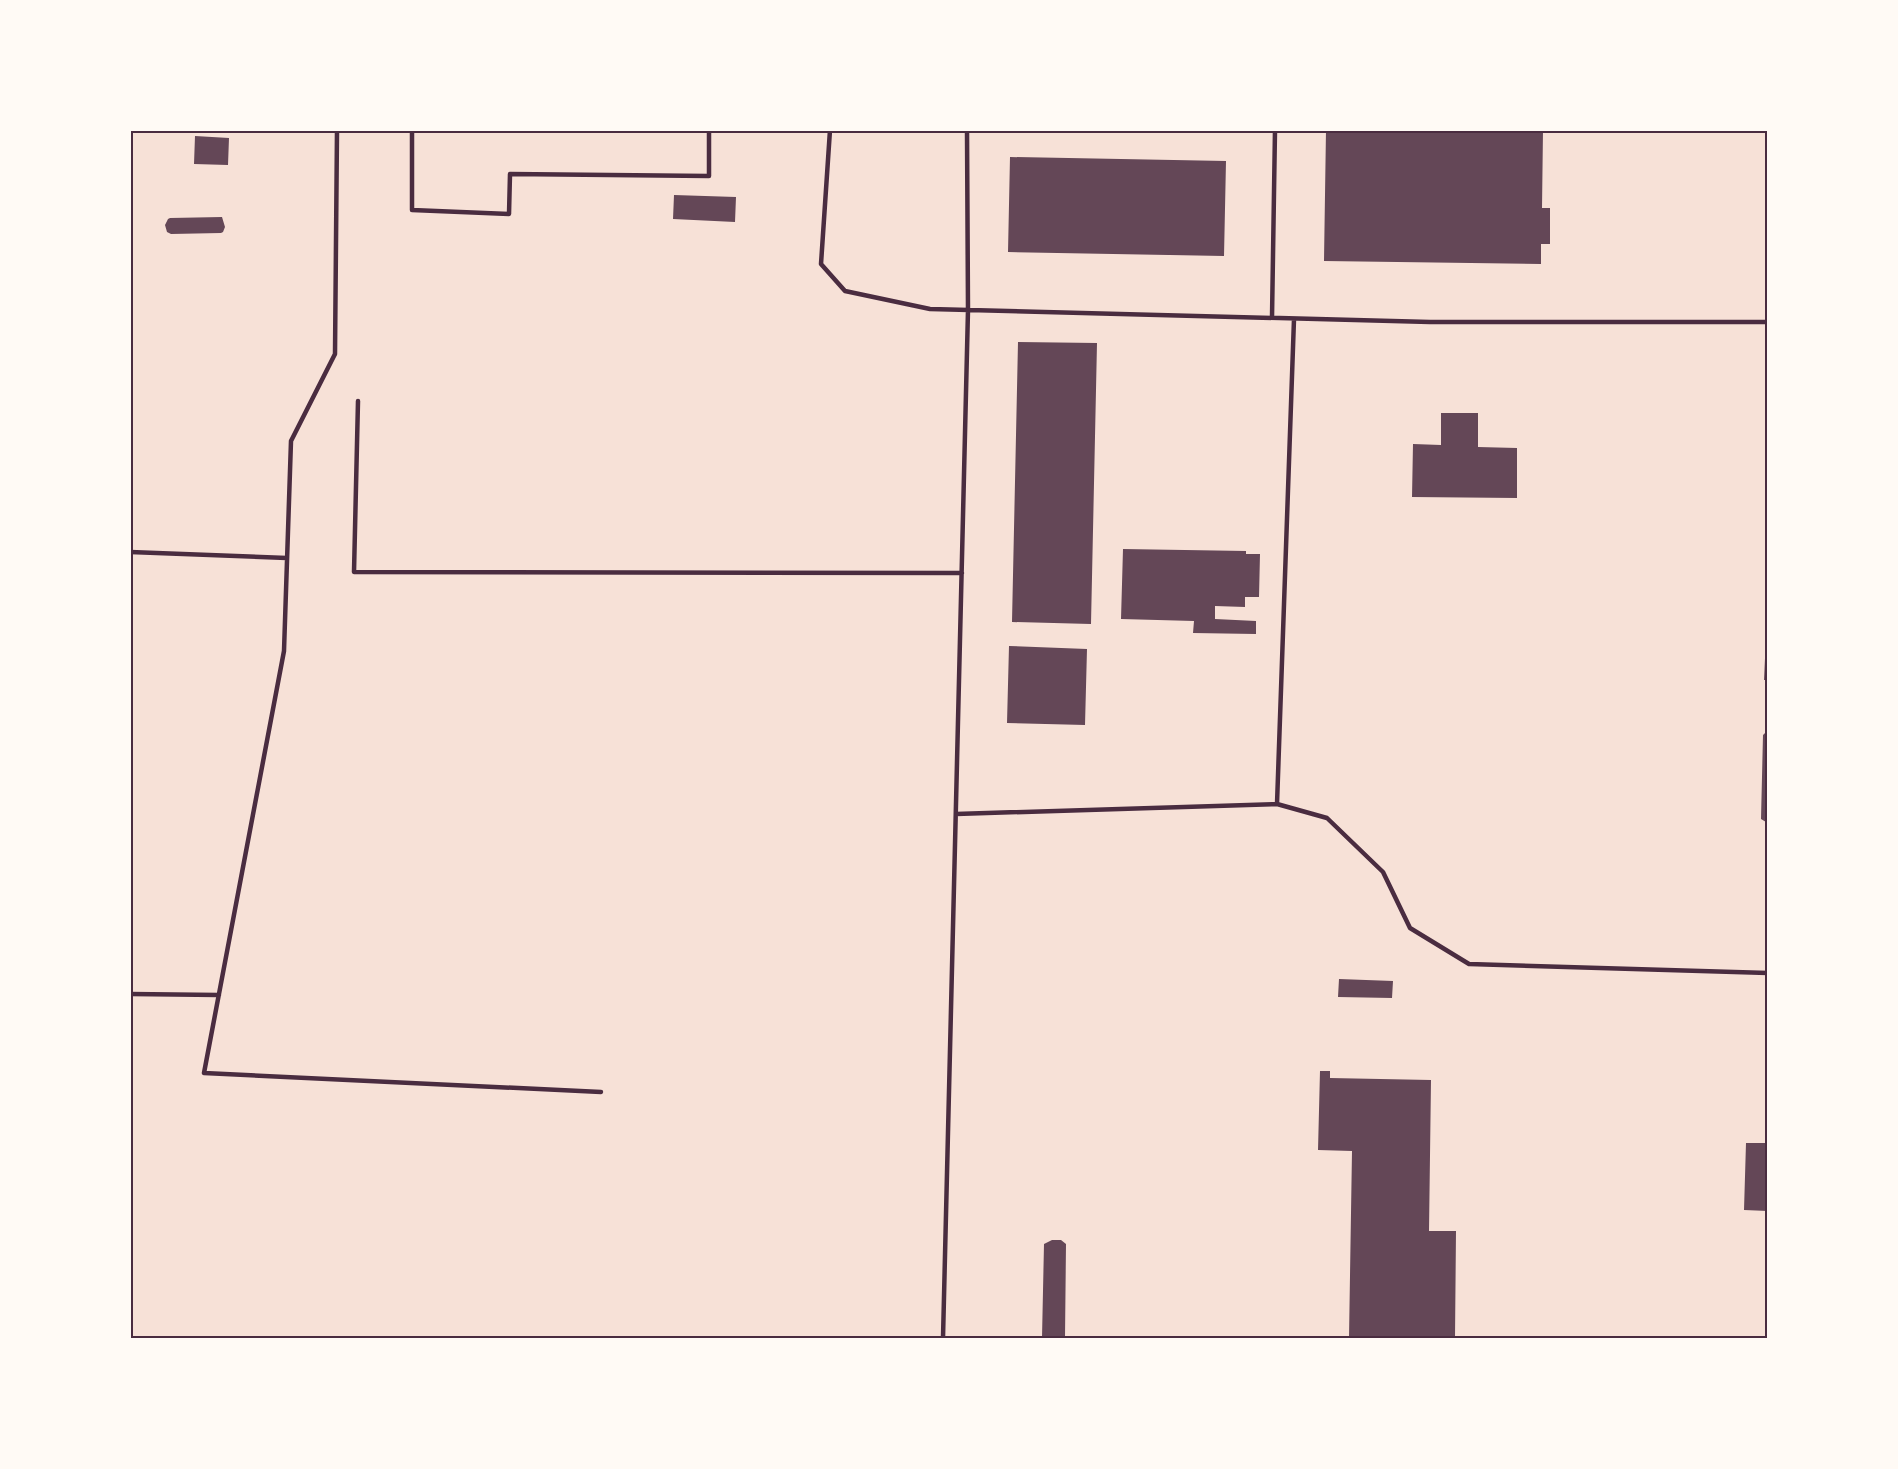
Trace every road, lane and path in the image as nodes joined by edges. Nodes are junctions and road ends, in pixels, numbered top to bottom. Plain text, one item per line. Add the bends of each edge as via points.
1 (337, 130) edge
2 (412, 130) edge
3 (709, 130) edge
4 (830, 130) edge
5 (967, 130) edge
6 (1275, 130) edge
7 (968, 310) junction
8 (1272, 318) junction
9 (1294, 319) junction
10 (1767, 322) edge
11 (358, 401) dead end
12 (130, 552) edge
13 (287, 558) junction
14 (962, 573) junction
15 (1277, 804) junction
16 (956, 814) junction
17 (1767, 973) edge
18 (130, 994) edge
19 (219, 995) junction
20 (601, 1092) dead end
21 (944, 1338) edge

1 - 13 lane via 335,354 291,441
2 - 3 lane via 412,210 508,214 510,174 709,176
4 - 7 lane via 821,264 845,291 930,309
5 - 7 lane
6 - 8 lane
7 - 8 lane
7 - 14 lane
8 - 9 lane
9 - 10 lane
9 - 15 lane
11 - 14 lane via 354,572
12 - 13 lane
13 - 19 lane via 284,651
14 - 16 lane
15 - 16 lane
15 - 17 lane via 1327,818 1383,872 1410,928 1469,964
16 - 21 lane
18 - 19 lane
19 - 20 lane via 204,1073

